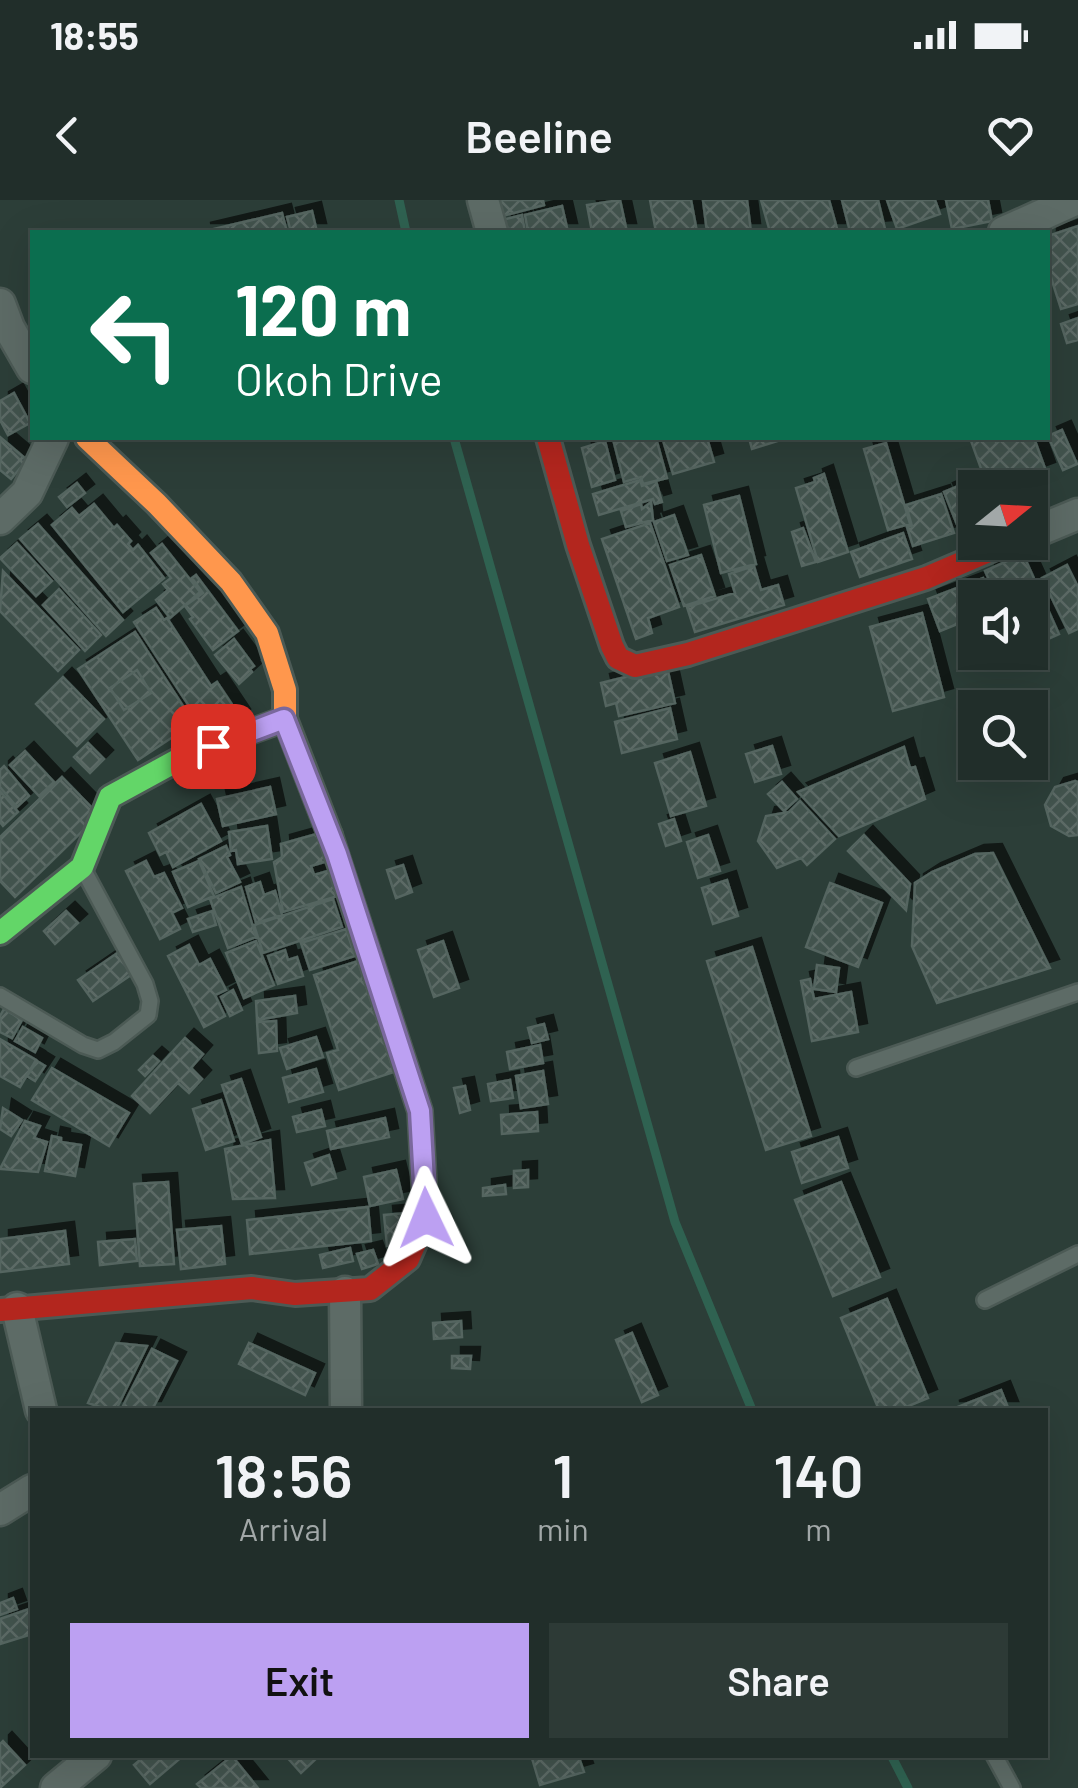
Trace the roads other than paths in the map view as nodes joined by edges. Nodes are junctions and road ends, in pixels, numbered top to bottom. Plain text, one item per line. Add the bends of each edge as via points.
1 (483, 200) edge
2 (1075, 200) edge
3 (491, 230) edge
4 (1008, 230) edge
5 (0, 304) edge
6 (30, 364) edge
7 (51, 440) edge
8 (90, 440) edge
9 (549, 440) edge
10 (1078, 514) edge
11 (0, 519) edge
12 (1048, 526) edge
13 (968, 560) edge
14 (284, 719) junction
15 (82, 866) junction
16 (0, 932) edge
17 (1078, 992) edge
18 (0, 996) edge
19 (856, 1068) dead end
20 (1078, 1254) edge
21 (345, 1292) junction
22 (985, 1300) dead end
23 (8, 1309) edge
24 (40, 1408) edge
25 (346, 1408) edge
26 (30, 1491) edge
27 (0, 1510) edge
28 (92, 1758) edge
29 (996, 1758) edge
30 (56, 1788) edge
31 (1012, 1788) edge

1 - 3 street
2 - 4 street
5 - 6 street
7 - 11 street via 27,492
8 - 14 street via 246,602 267,633 285,690
9 - 13 street via 612,646 618,658 635,666 830,611
10 - 12 street
14 - 15 street via 187,755 110,796
14 - 21 street via 337,854 420,1111 426,1218 418,1241 388,1277
15 - 16 street
15 - 18 lane via 145,984 148,1015 98,1050
17 - 19 lane
20 - 22 lane
21 - 23 street via 252,1288
21 - 25 street
23 - 24 street
26 - 27 street
28 - 30 street
29 - 31 lane

